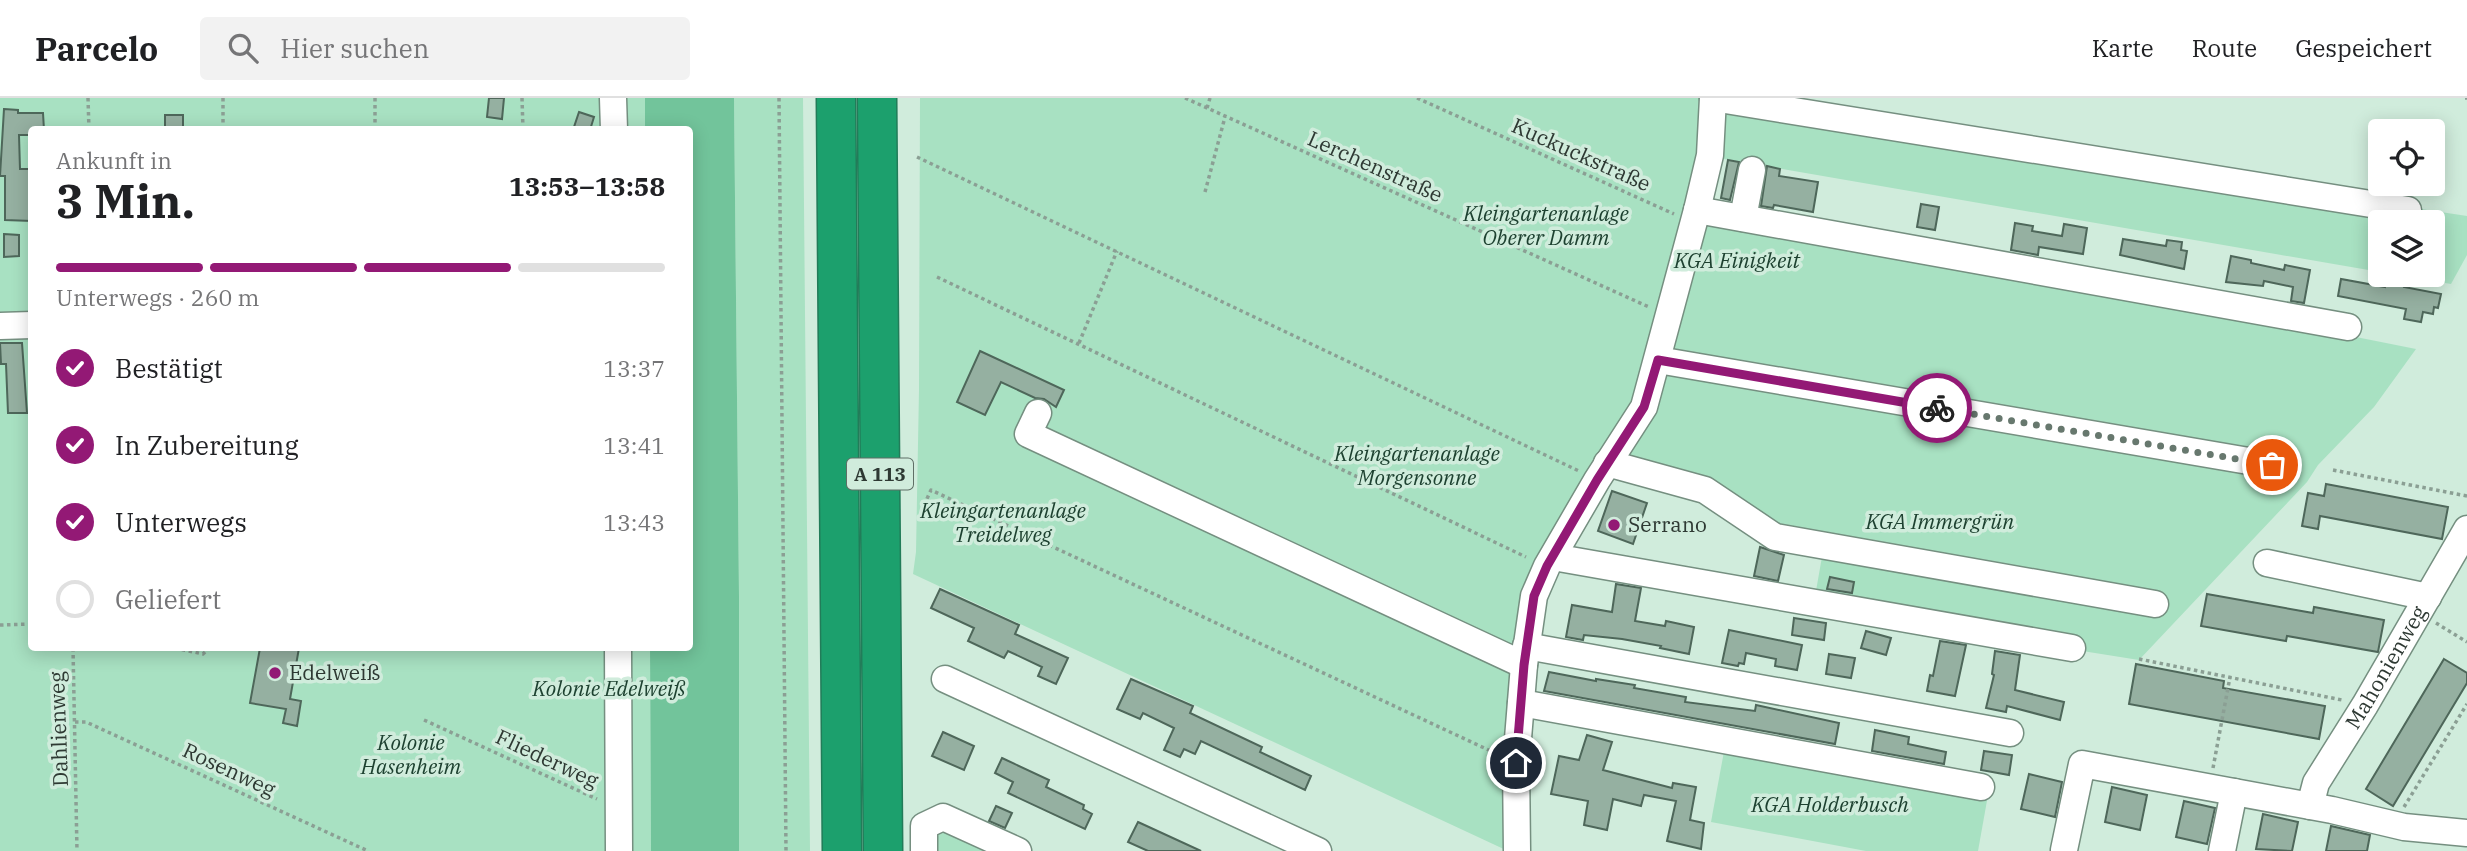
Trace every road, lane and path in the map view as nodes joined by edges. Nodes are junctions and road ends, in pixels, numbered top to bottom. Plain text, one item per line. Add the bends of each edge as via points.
1 (88, 98) edge
2 (223, 98) edge
3 (375, 98) edge
4 (522, 98) edge
5 (614, 98) edge
6 (779, 98) edge
7 (836, 98) edge
8 (877, 98) edge
9 (1185, 98) edge
10 (1210, 98) edge
11 (1417, 98) edge
12 (1713, 98) edge
13 (1206, 108) junction
14 (1225, 117) junction
15 (89, 126) edge
16 (223, 126) edge
17 (375, 126) edge
18 (523, 126) edge
19 (614, 126) edge
20 (917, 157) dead end
21 (1752, 170) dead end
22 (1205, 191) dead end
23 (2408, 210) dead end
24 (1695, 217) junction
25 (1743, 218) junction
26 (1117, 251) junction
27 (937, 277) dead end
28 (1668, 316) junction
29 (28, 325) edge
30 (0, 326) edge
31 (2348, 327) dead end
32 (1079, 343) junction
33 (1658, 360) junction
34 (1038, 413) dead end
35 (2272, 465) dead end
36 (2333, 470) dead end
37 (1602, 472) junction
38 (2467, 496) edge
39 (924, 505) dead end
40 (2467, 529) edge
41 (1550, 561) junction
42 (2267, 564) dead end
43 (2155, 604) dead end
44 (2423, 604) junction
45 (28, 624) edge
46 (0, 625) edge
47 (2467, 642) edge
48 (2072, 648) dead end
49 (73, 651) edge
50 (189, 651) edge
51 (206, 651) edge
52 (618, 651) edge
53 (1525, 655) junction
54 (2139, 659) dead end
55 (2230, 677) junction
56 (945, 679) dead end
57 (1521, 703) junction
58 (2467, 704) edge
59 (2365, 705) junction
60 (424, 720) dead end
61 (75, 722) junction
62 (2010, 733) dead end
63 (1516, 763) junction
64 (1981, 786) dead end
65 (2221, 789) junction
66 (619, 804) junction
67 (2310, 806) junction
68 (2467, 833) edge
69 (2399, 834) edge
70 (2064, 850) edge
71 (77, 851) edge
72 (368, 851) edge
73 (620, 851) edge
74 (786, 851) edge
75 (842, 851) edge
76 (884, 851) edge
77 (924, 851) edge
78 (1018, 851) edge
79 (1318, 851) edge
80 (1517, 851) edge
81 (2222, 851) edge

1 - 15 path
2 - 16 path
3 - 17 path
4 - 18 path
5 - 19 street
6 - 74 path
7 - 75 highway, A 113
8 - 76 highway, A 113
9 - 13 path, Lerchenstraße
10 - 13 path
11 - 24 path, Kuckuckstraße
12 - 23 street
12 - 24 street via 1710,155
13 - 14 path, Lerchenstraße
14 - 22 path
14 - 28 path, Lerchenstraße
20 - 26 path
21 - 25 street
24 - 25 street
24 - 28 street
25 - 31 street
26 - 32 path
26 - 37 path
27 - 32 path
28 - 33 street
29 - 30 street
32 - 41 path
33 - 35 street
33 - 37 street via 1644,407
34 - 53 street via 1028,434
36 - 38 path
37 - 41 street
37 - 43 street via 1705,491 1775,537
39 - 63 path via 931,490
40 - 44 street, Mahonienweg
41 - 48 street
41 - 53 street via 1534,596
42 - 44 street
44 - 47 path
44 - 59 street, Mahonienweg
45 - 46 path
49 - 61 path, Dahlienweg
50 - 51 path
52 - 66 street
53 - 57 street
53 - 62 street
54 - 55 path
55 - 59 path
55 - 65 path
56 - 79 street
57 - 63 street
57 - 64 street
58 - 69 path
59 - 67 street, Mahonienweg via 2316,783
60 - 66 path, Fliederweg via 609,805
61 - 71 path, Dahlienweg
61 - 72 path, Rosenweg via 86,722
63 - 80 street
65 - 67 street
65 - 70 street via 2082,764
65 - 81 street
66 - 73 street
67 - 69 street
68 - 69 street
77 - 78 street via 924,827 943,817

